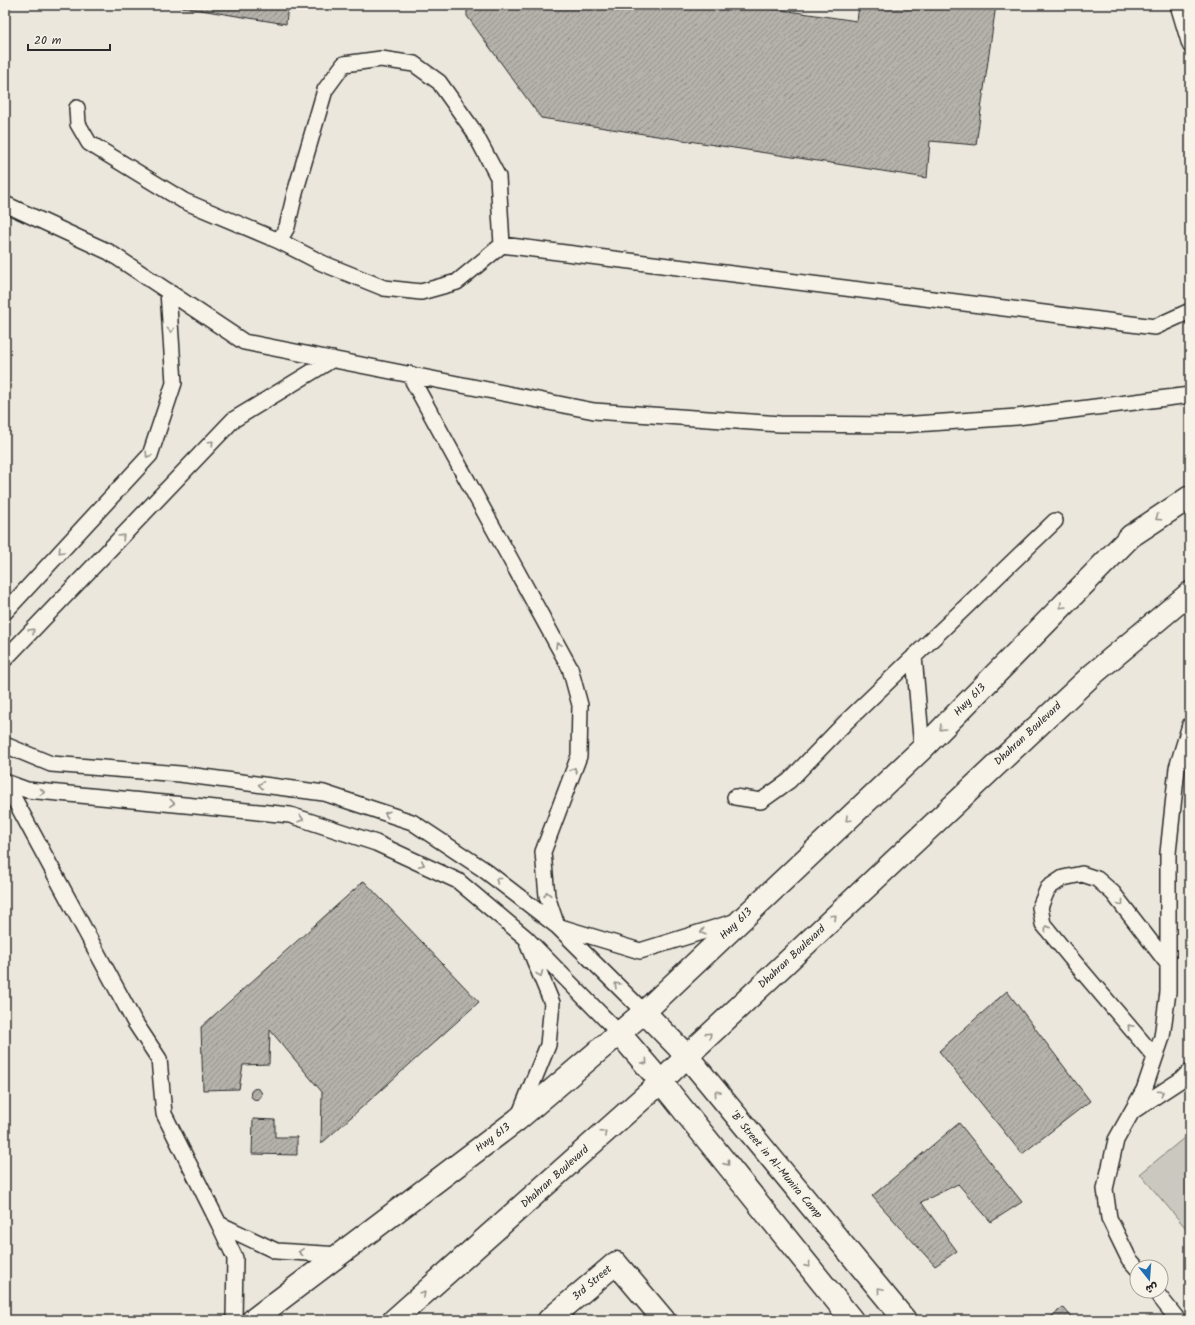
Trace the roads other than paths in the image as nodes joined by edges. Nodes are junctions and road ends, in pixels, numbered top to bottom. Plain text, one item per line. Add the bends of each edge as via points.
1 (1178, 5) edge
2 (1190, 45) edge
3 (77, 108) dead end
4 (5, 204) edge
5 (279, 242) junction
6 (502, 245) junction
7 (168, 291) junction
8 (1190, 311) edge
9 (333, 359) junction
10 (409, 374) junction
11 (1190, 395) edge
12 (1190, 496) edge
13 (1055, 521) dead end
14 (1190, 593) edge
15 (5, 612) edge
16 (914, 656) junction
17 (5, 659) edge
18 (1190, 724) edge
19 (5, 745) edge
20 (922, 749) junction
21 (5, 782) edge
22 (735, 797) dead end
23 (740, 920) junction
24 (557, 926) junction
25 (526, 938) junction
26 (1168, 964) junction
27 (644, 1012) junction
28 (620, 1033) junction
29 (686, 1056) junction
30 (1155, 1057) junction
31 (1190, 1071) edge
32 (661, 1082) junction
33 (1131, 1113) junction
34 (518, 1120) junction
35 (220, 1224) junction
36 (340, 1255) junction
37 (1129, 1259) edge
38 (1161, 1299) edge
39 (234, 1320) edge
40 (253, 1320) edge
41 (394, 1320) edge
42 (549, 1320) edge
43 (664, 1320) edge
44 (852, 1320) edge
45 (905, 1320) edge
46 (1178, 1320) edge

1 - 2 lane
3 - 5 lane via 78,124 89,143 184,201
4 - 7 lane via 109,252
5 - 6 lane via 384,288 421,292 456,282
5 - 6 lane via 287,227 325,90 344,64 381,59 414,64 439,82 473,130 498,177
6 - 8 lane via 1155,327
7 - 9 lane via 244,342
7 -> 15 lane via 174,383 150,455
9 - 10 lane
17 -> 9 lane via 233,420
10 - 11 lane via 594,411 780,424 901,425 1017,417
24 -> 10 lane via 547,896 543,852 579,756 580,705 570,668
12 -> 20 main road, Hwy 613 via 1131,536
13 - 16 lane
29 -> 14 main road, Dhahran Boulevard via 1092,675
16 - 20 lane
16 - 22 lane via 789,781 761,801
18 - 26 lane via 1177,768 1168,853
24 -> 19 lane via 483,869 412,822 324,793 180,774 51,764
20 -> 23 main road, Hwy 613
21 -> 25 lane via 27,790 290,815 376,843 458,881
21 - 35 lane via 134,1021 159,1059 164,1114
23 -> 24 lane via 640,951
23 - 27 main road, Hwy 613
27 -> 24 lane
25 - 28 lane
25 -> 34 lane via 552,1003 548,1045
26 - 30 lane via 1168,992 1162,1037
30 -> 26 lane via 1043,924 1040,907 1048,888 1063,878 1082,874 1097,879 1113,893
27 - 28 main road, Hwy 613
27 - 29 main road, 'B' Street in Al-Munira Camp
28 -> 32 main road
28 - 34 main road, Hwy 613
29 - 32 main road, Dhahran Boulevard
45 -> 29 main road, 'B' Street in Al-Munira Camp
30 - 33 lane via 1144,1090
33 -> 31 lane
41 -> 32 main road, Dhahran Boulevard
32 -> 44 main road
33 - 37 lane via 1116,1140 1105,1189 1109,1218
34 - 36 main road, Hwy 613
36 -> 35 lane via 276,1251
35 - 39 lane via 235,1258
36 - 40 main road, Hwy 613
38 - 46 lane
42 - 43 main road, 3rd Street via 616,1263

